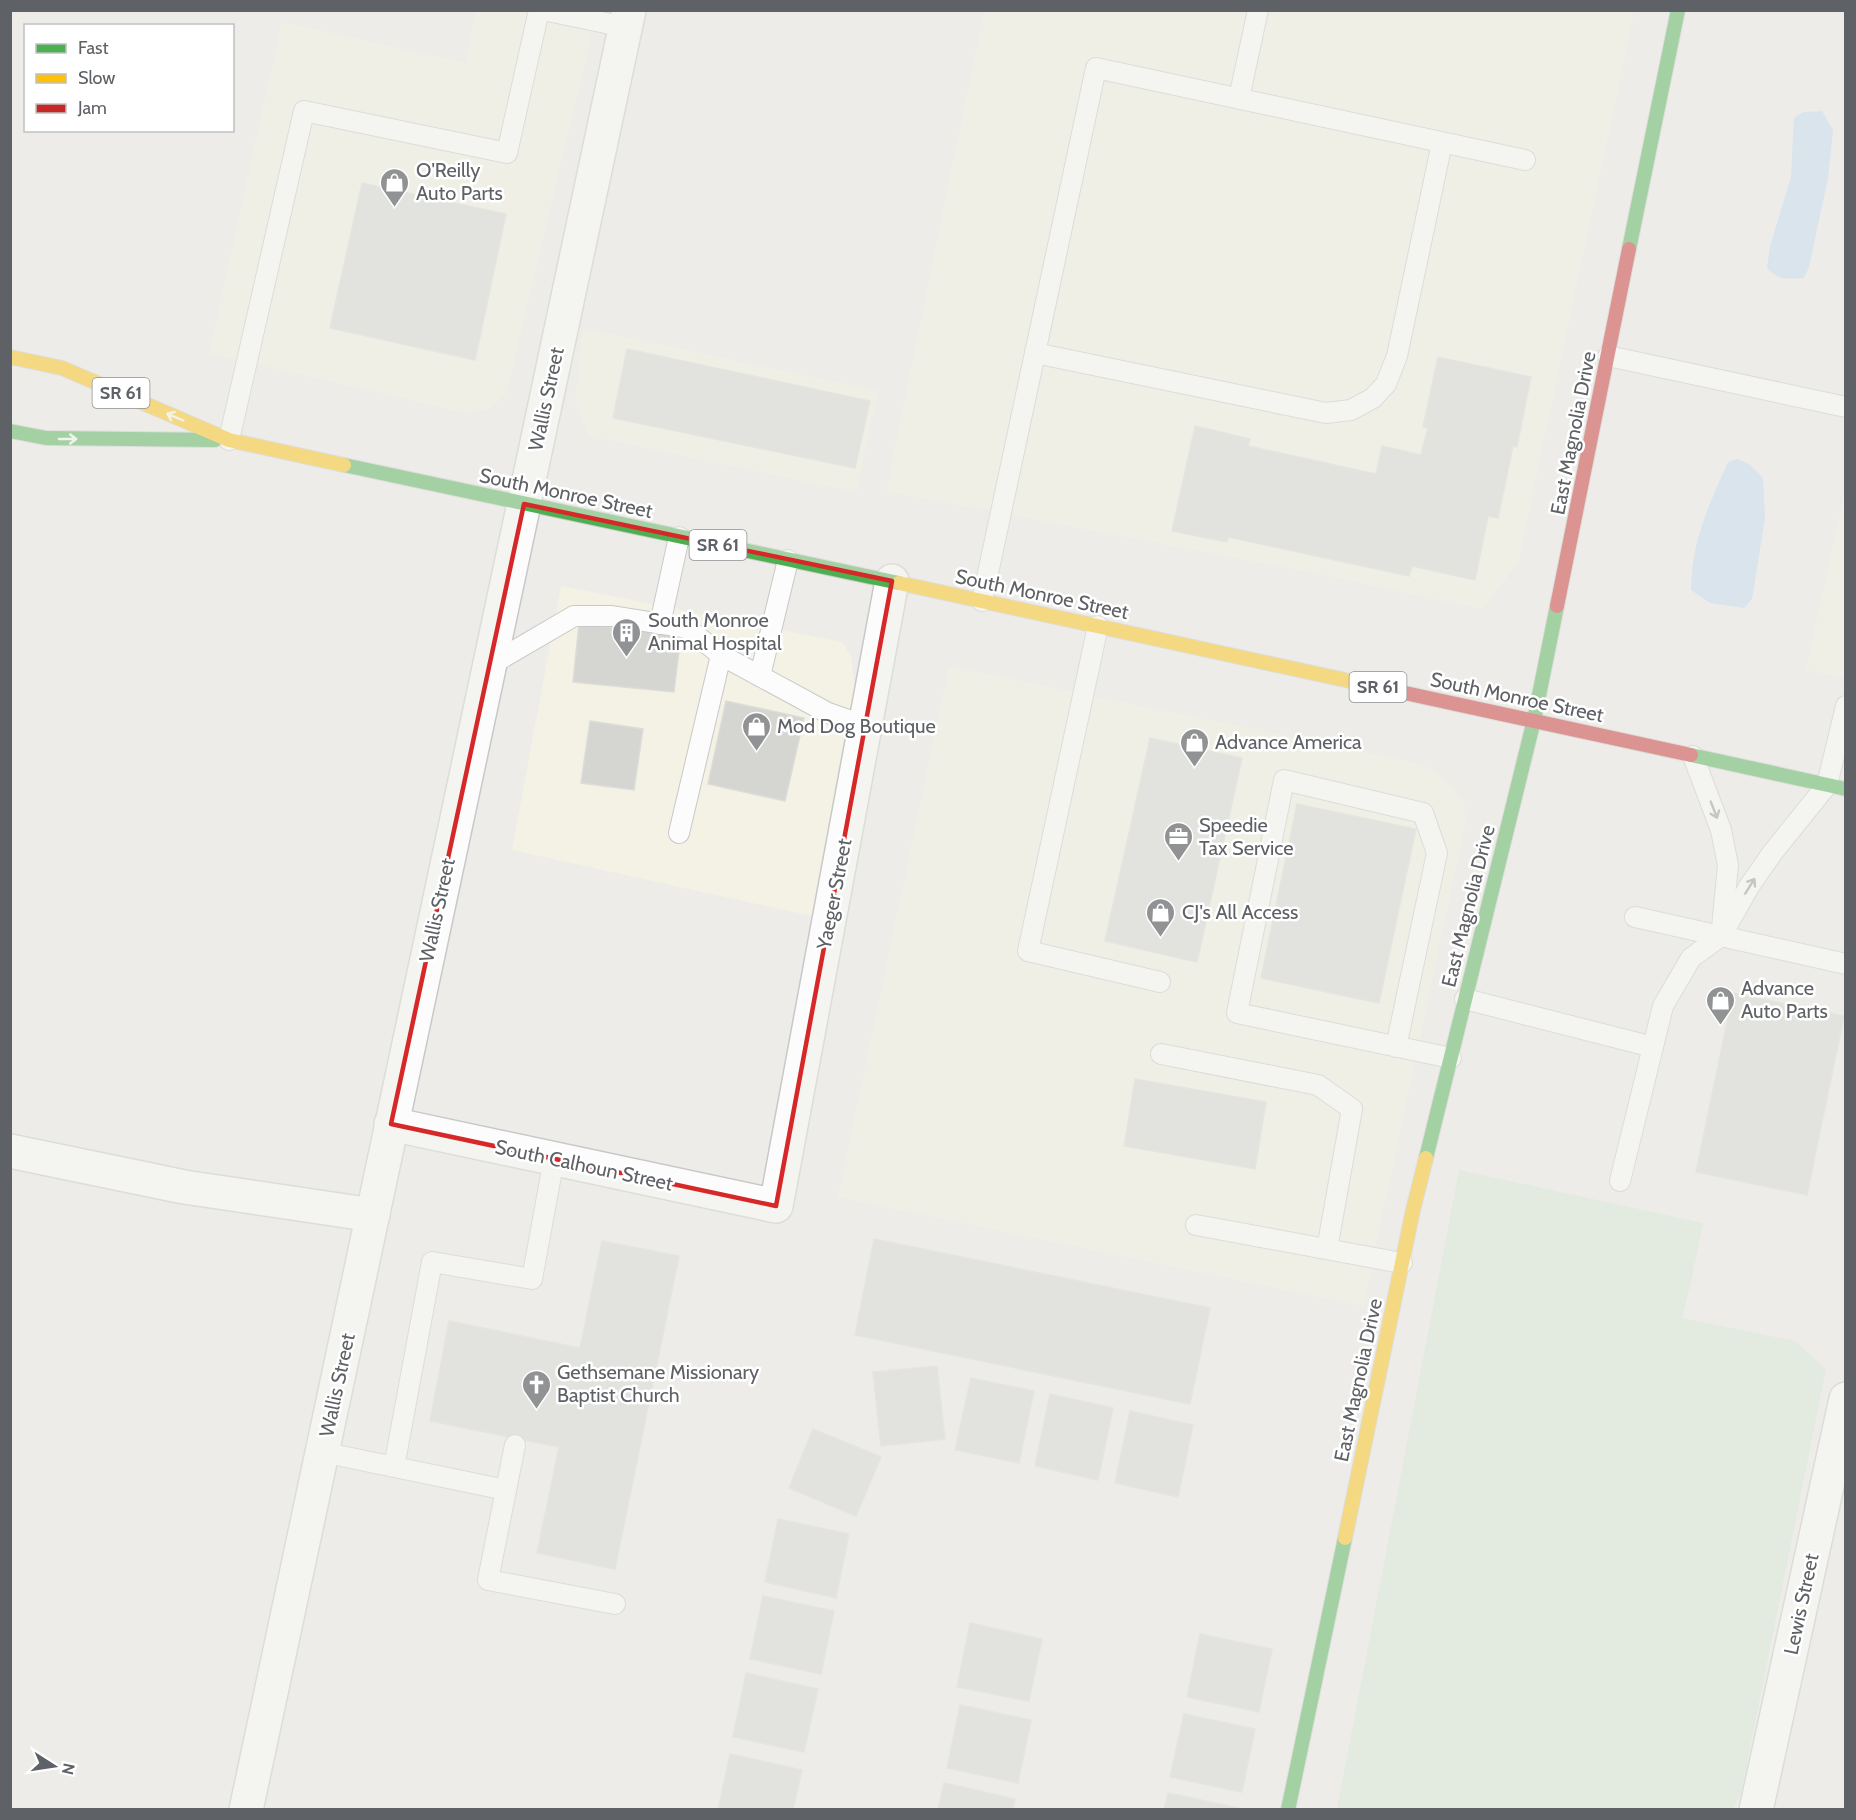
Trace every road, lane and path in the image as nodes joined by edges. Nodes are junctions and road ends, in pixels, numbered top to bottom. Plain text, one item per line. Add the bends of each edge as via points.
1 (541, 10) edge
2 (1258, 10) edge
3 (1678, 10) edge
4 (627, 19) edge
5 (1239, 99) junction
6 (1442, 143) junction
7 (1525, 160) dead end
8 (1035, 353) junction
9 (1608, 356) junction
10 (10, 357) edge
11 (1845, 407) edge
12 (10, 432) edge
13 (229, 440) junction
14 (524, 504) junction
15 (679, 537) junction
16 (788, 560) junction
17 (892, 581) junction
18 (982, 601) junction
19 (660, 624) junction
20 (1098, 626) junction
21 (721, 655) junction
22 (490, 664) junction
23 (760, 676) junction
24 (1845, 706) edge
25 (1534, 720) junction
26 (865, 726) junction
27 (1693, 756) junction
28 (1836, 787) edge
29 (679, 833) dead end
30 (1635, 917) dead end
31 (1721, 936) junction
32 (1845, 964) edge
33 (1160, 982) dead end
34 (1465, 999) junction
35 (1396, 1047) junction
36 (1653, 1047) junction
37 (1161, 1054) dead end
38 (1451, 1058) junction
39 (391, 1124) junction
40 (10, 1151) edge
41 (554, 1159) junction
42 (1620, 1181) dead end
43 (776, 1206) joint
44 (373, 1215) junction
45 (1196, 1225) dead end
46 (1327, 1249) junction
47 (1402, 1263) junction
48 (1845, 1400) edge
49 (515, 1444) dead end
50 (322, 1452) junction
51 (394, 1467) junction
52 (506, 1490) junction
53 (615, 1604) dead end
54 (247, 1809) edge
55 (1288, 1809) edge
56 (1756, 1809) edge

1 - 4 lane
1 - 13 lane via 507,153 304,111
2 - 5 lane
3 - 9 main road, East Magnolia Drive
4 - 14 street, Wallis Street
5 - 6 lane
5 - 8 lane via 1096,68
6 - 7 lane
6 - 8 lane via 1397,356 1386,384 1373,398 1351,410 1326,413
8 - 18 lane
9 - 11 lane
9 - 25 main road, East Magnolia Drive
13 -> 10 main road, South Monroe Street / SR 61 via 62,368
12 -> 13 main road, South Monroe Street / SR 61 via 46,438
13 - 14 main road, South Monroe Street / SR 61
14 - 15 main road, South Monroe Street / SR 61
14 - 22 street, Wallis Street
15 - 16 main road, South Monroe Street / SR 61
15 - 19 lane
16 - 17 main road, South Monroe Street / SR 61
16 - 23 lane
17 - 18 main road, South Monroe Street / SR 61
17 - 26 street, Yaeger Street
18 - 20 main road, South Monroe Street / SR 61
19 - 21 lane via 687,628
19 - 22 lane via 612,616 574,616
20 - 25 main road, South Monroe Street / SR 61
20 - 33 lane via 1028,951
21 - 23 lane
21 - 29 lane
22 - 39 street, Wallis Street
23 - 26 lane via 828,713
24 - 28 lane
25 - 27 main road, South Monroe Street / SR 61
25 - 34 main road, East Magnolia Drive
26 - 43 street, Yaeger Street
27 - 28 main road, South Monroe Street / SR 61
27 -> 31 lane via 1721,830 1728,865
31 -> 28 lane via 1773,852
30 - 31 lane
31 - 32 lane
31 - 36 lane via 1691,958 1663,1006
34 - 36 lane
34 - 38 main road, East Magnolia Drive
35 - 35 lane via 1237,1013 1284,780 1423,813 1437,853
35 - 38 lane
36 - 42 lane
37 - 46 lane via 1318,1085 1352,1109
38 - 47 main road, East Magnolia Drive
39 - 41 street, South Calhoun Street
39 - 44 street, Wallis Street
40 - 44 street via 183,1187
41 - 43 street, South Calhoun Street
41 - 51 lane via 531,1279 432,1262
44 - 50 street, Wallis Street
45 - 46 lane
46 - 47 lane
47 - 55 main road, East Magnolia Drive
48 - 56 street, Lewis Street
49 - 52 lane
50 - 51 lane
50 - 54 street, Wallis Street
51 - 52 lane
52 - 53 lane via 488,1580

